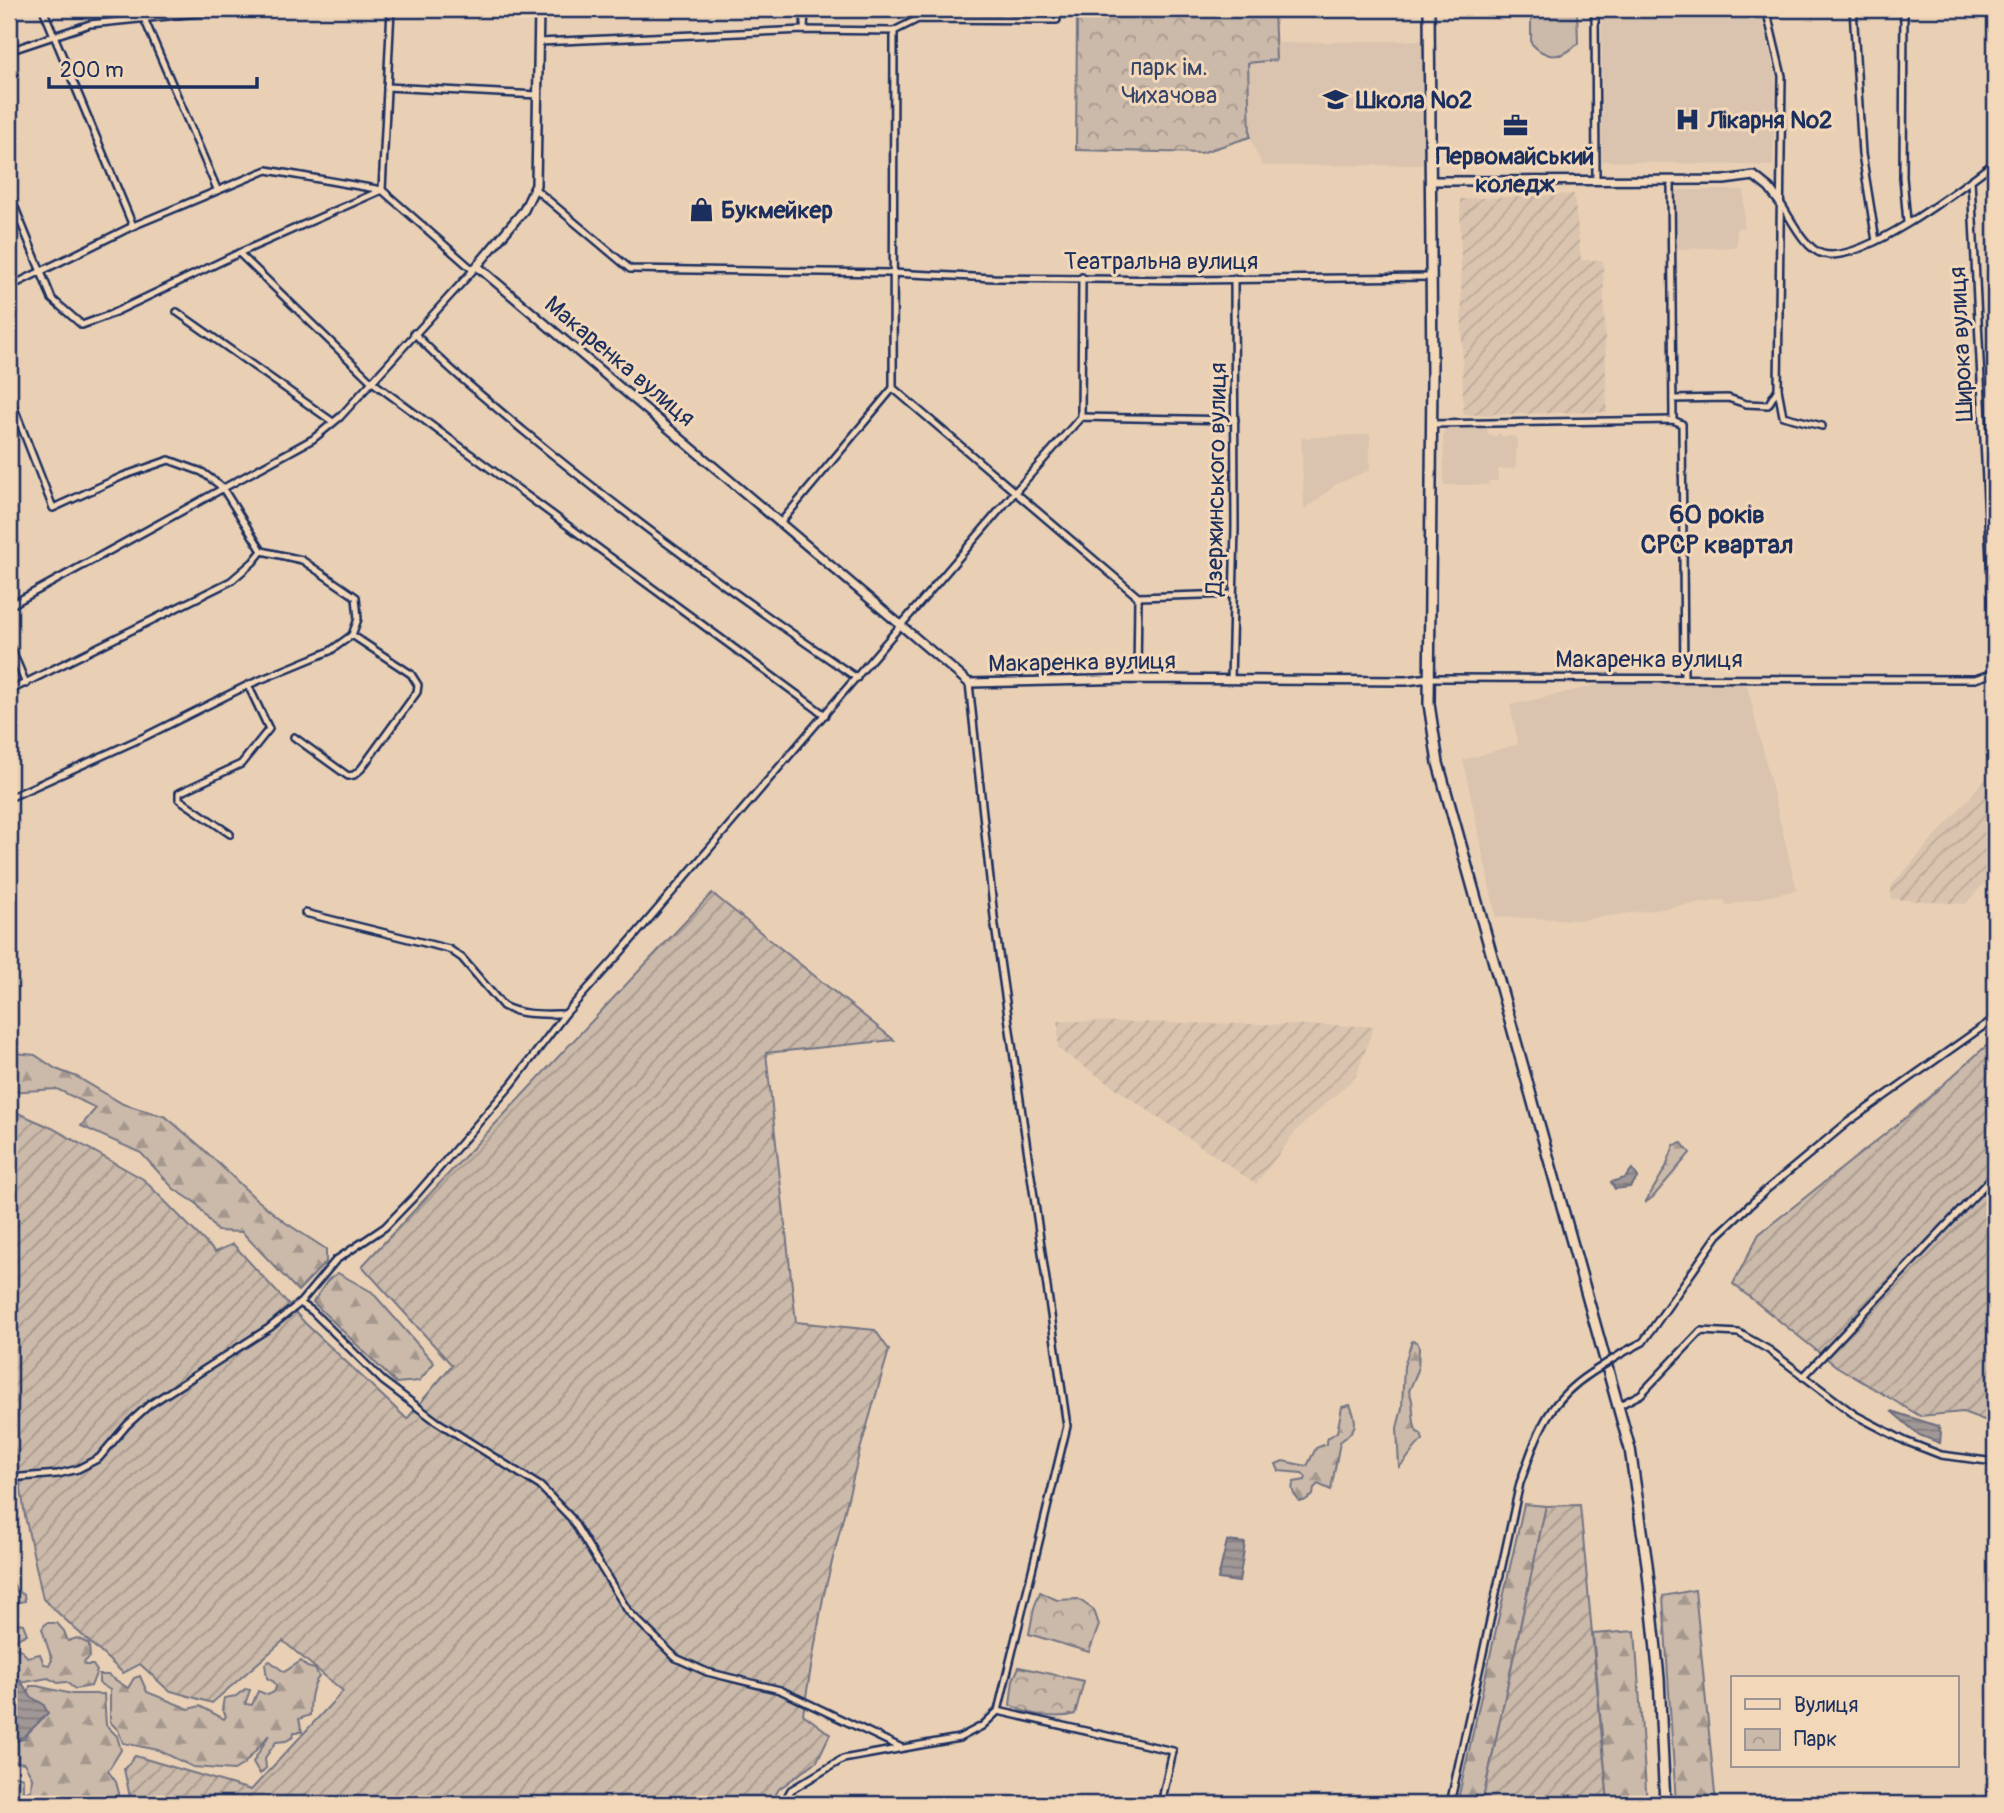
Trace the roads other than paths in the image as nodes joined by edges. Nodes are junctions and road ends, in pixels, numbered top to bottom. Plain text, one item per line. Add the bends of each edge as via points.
1 (43, 9) edge
2 (140, 9) edge
3 (237, 9) edge
4 (391, 9) edge
5 (538, 9) edge
6 (805, 9) edge
7 (1429, 9) edge
8 (1595, 9) edge
9 (1766, 9) edge
10 (1853, 9) edge
11 (1904, 9) edge
12 (202, 11) edge
13 (143, 17) junction
14 (1057, 20) dead end
15 (804, 30) junction
16 (894, 31) junction
17 (54, 35) junction
18 (539, 43) junction
19 (9, 51) edge
20 (387, 87) junction
21 (538, 96) junction
22 (1995, 162) edge
23 (1596, 180) junction
24 (1671, 180) junction
25 (1971, 180) junction
26 (1430, 181) junction
27 (535, 189) junction
28 (217, 190) junction
29 (382, 190) junction
30 (9, 193) edge
31 (1779, 201) junction
32 (1907, 222) junction
33 (133, 226) junction
34 (1876, 242) junction
35 (239, 253) junction
36 (475, 268) junction
37 (40, 271) junction
38 (891, 273) junction
39 (1431, 276) junction
40 (1082, 277) junction
41 (1234, 279) junction
42 (9, 287) edge
43 (177, 312) dead end
44 (414, 333) junction
45 (371, 381) junction
46 (893, 388) junction
47 (1778, 389) junction
48 (9, 395) edge
49 (1673, 398) junction
50 (1081, 417) junction
51 (1235, 420) junction
52 (1673, 420) junction
53 (333, 422) junction
54 (1432, 424) junction
55 (1822, 426) dead end
56 (222, 487) junction
57 (1014, 492) junction
58 (781, 522) junction
59 (262, 551) junction
60 (1233, 594) junction
61 (1138, 597) junction
62 (9, 606) edge
63 (902, 625) junction
64 (352, 635) junction
65 (9, 643) edge
66 (1991, 674) joint
67 (857, 678) junction
68 (1137, 678) junction
69 (1429, 678) junction
70 (1684, 678) junction
71 (1231, 680) junction
72 (969, 683) junction
73 (26, 684) junction
74 (248, 685) junction
75 (9, 691) edge
76 (825, 715) junction
77 (294, 737) dead end
78 (9, 798) edge
79 (230, 834) dead end
80 (305, 913) dead end
81 (565, 1014) junction
82 (1995, 1017) edge
83 (1995, 1174) edge
84 (300, 1303) junction
85 (1803, 1377) junction
86 (1618, 1406) junction
87 (1995, 1462) edge
88 (9, 1478) edge
89 (998, 1711) junction
90 (902, 1748) junction
91 (783, 1804) edge
92 (1161, 1804) edge
93 (1450, 1804) edge
94 (1665, 1804) edge

1 - 17 street
2 - 13 street
3 - 12 street
4 - 20 street
5 - 18 street
6 - 15 street
7 - 26 main road
8 - 23 street
9 - 31 street via 1782,76
10 - 34 street via 1862,154
11 - 32 street
12 - 13 street
13 - 17 street via 90,24
13 - 28 street
14 - 16 street via 918,19
15 - 16 street
15 - 18 street
16 - 38 street
17 - 19 street
17 - 33 street
18 - 21 street
20 - 21 street
20 - 29 street
21 - 27 street
22 - 25 street
23 - 24 street
23 - 26 street
24 - 31 street via 1754,176
24 - 49 street
25 - 32 street
25 - 66 street, Широка вулиця via 1995,660
26 - 39 main road
27 - 36 street
27 - 38 street, Театральна вулиця via 630,269
28 - 29 street via 267,170
28 - 33 street
29 - 35 street
29 - 36 street
30 - 37 street
31 - 34 street via 1801,237 1821,254 1844,254
31 - 47 street
32 - 34 street
33 - 37 street
35 - 37 street via 82,324 52,299
35 - 45 street
36 - 44 street
36 - 58 street, Макаренка вулиця
37 - 42 street
38 - 40 street, Театральна вулиця
38 - 46 street
39 - 41 street, Театральна вулиця
39 - 54 main road
40 - 41 street, Театральна вулиця
40 - 50 street
41 - 51 street, Дзержинського вулиця
43 - 53 street
44 - 45 street
44 - 67 street via 590,486 730,592
45 - 53 street
45 - 76 street
46 - 57 street
46 - 58 street
47 - 49 street via 1768,405 1728,398
47 - 55 street via 1783,416
48 - 56 street via 53,508 169,460 202,472
49 - 52 street
50 - 51 street
50 - 57 street
51 - 60 street, Дзержинського вулиця
52 - 54 street
52 - 70 street via 1682,424
53 - 56 street via 313,439
54 - 69 main road
56 - 59 street
56 - 62 street
57 - 61 street
57 - 63 street
58 - 63 street, Макаренка вулиця
59 - 64 street via 302,560 356,597 358,619
59 - 73 street via 231,581
60 - 61 street
60 - 71 street, Дзержинського вулиця
61 - 68 street
63 - 67 street
63 - 72 street, Макаренка вулиця
64 - 74 street via 330,651
64 - 77 street via 411,674 417,692 354,775 348,776
65 - 73 street
66 - 70 street, Макаренка вулиця via 1975,679
67 - 76 street
68 - 71 street, Макаренка вулиця
68 - 72 street, Макаренка вулиця
69 - 70 street, Макаренка вулиця
69 - 71 street, Макаренка вулиця
69 - 86 main road via 1438,763
72 - 89 street via 995,926 1067,1426
73 - 75 street
74 - 78 street
74 - 79 street via 269,729 241,764 179,793 180,799
76 - 81 street
80 - 81 street via 449,949 503,1006 527,1013
81 - 84 street via 512,1084 415,1196 385,1227 336,1260
82 - 93 street, bridge via 1848,1122 1766,1190 1718,1235 1643,1342 1591,1373 1554,1405 1520,1483
83 - 85 street
84 - 88 street via 149,1405 99,1458 58,1475
84 - 90 street via 383,1381 436,1421 540,1486 571,1518 628,1611 676,1658 707,1672 780,1690
85 - 86 street via 1739,1333 1701,1331 1641,1394
85 - 87 street via 1855,1415 1905,1441 1941,1455
86 - 94 main road via 1630,1449 1647,1564
89 - 90 street via 958,1738
89 - 92 street via 1173,1751
90 - 91 street via 843,1759 791,1790

